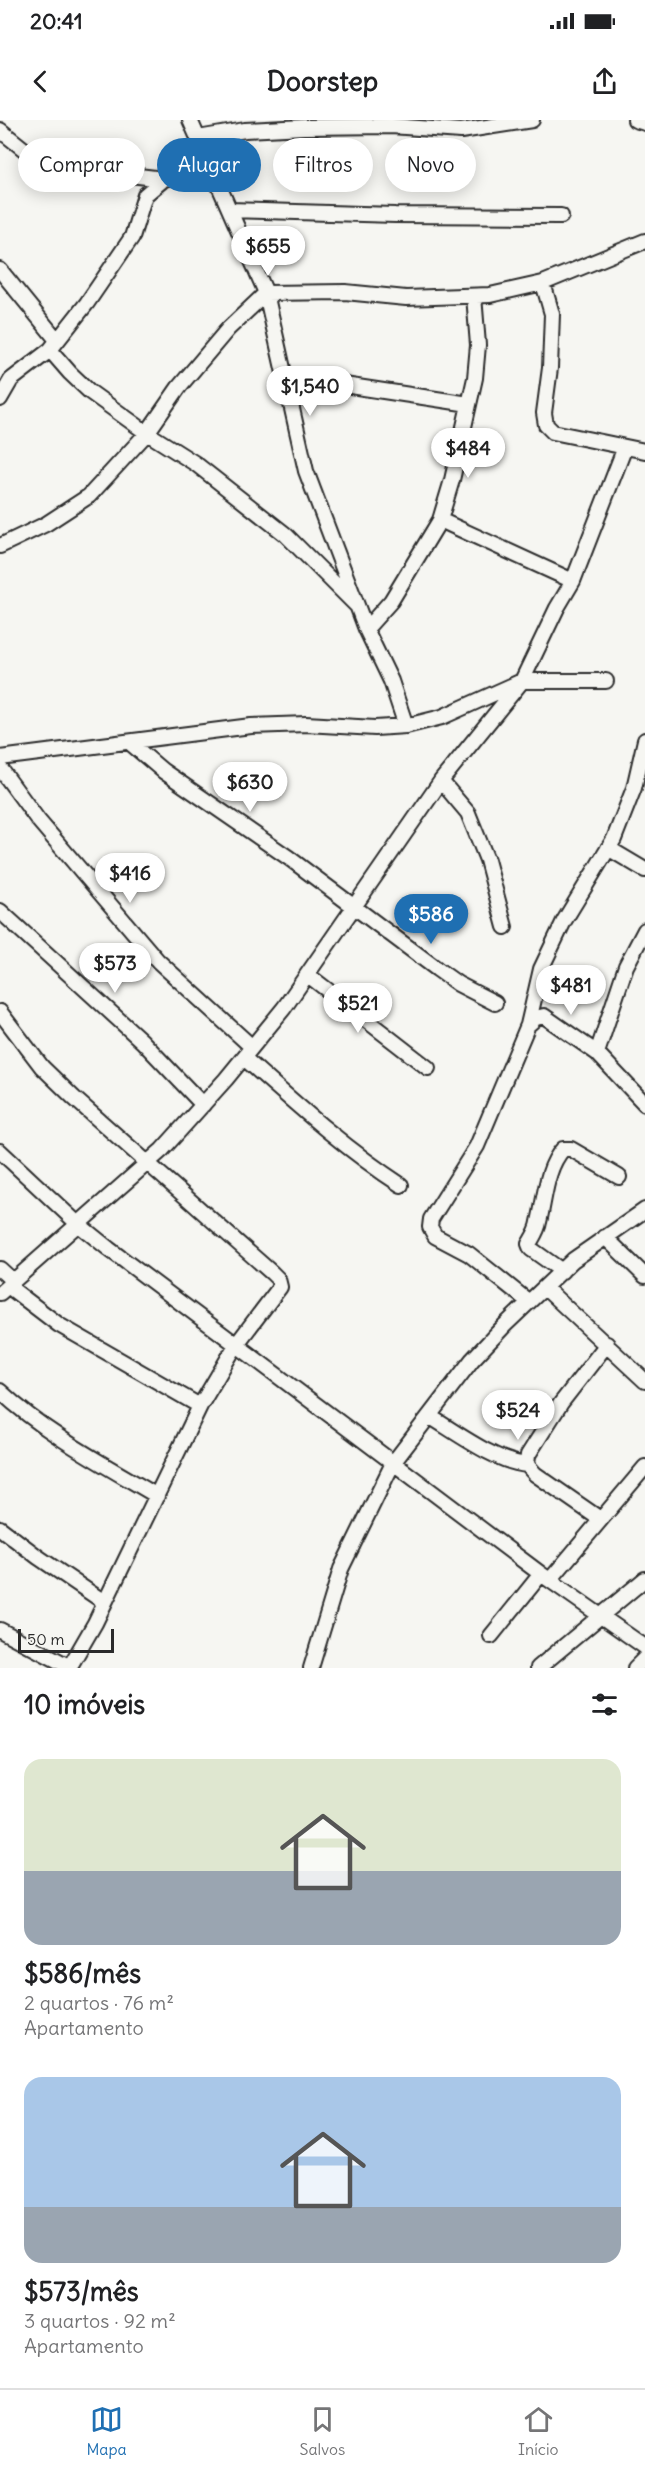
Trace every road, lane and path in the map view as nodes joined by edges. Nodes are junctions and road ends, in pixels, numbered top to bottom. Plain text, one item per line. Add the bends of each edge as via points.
1 (190, 120) edge
2 (532, 120) edge
3 (635, 120) edge
4 (645, 123) edge
5 (0, 130) edge
6 (198, 138) joint
7 (157, 178) edge
8 (157, 183) edge
9 (222, 192) edge
10 (230, 210) junction
11 (561, 216) dead end
12 (645, 241) edge
13 (0, 270) edge
14 (543, 283) junction
15 (266, 293) junction
16 (474, 296) junction
17 (54, 345) junction
18 (285, 376) junction
19 (0, 399) edge
20 (469, 404) junction
21 (147, 433) junction
22 (625, 447) junction
23 (645, 451) edge
24 (440, 520) junction
25 (0, 546) edge
26 (573, 581) junction
27 (359, 609) junction
28 (366, 629) junction
29 (522, 681) junction
30 (606, 681) dead end
31 (406, 726) junction
32 (645, 740) edge
33 (129, 742) junction
34 (643, 757) edge
35 (0, 759) edge
36 (0, 768) edge
37 (441, 781) junction
38 (608, 848) junction
39 (645, 870) edge
40 (354, 907) junction
41 (0, 911) edge
42 (505, 927) dead end
43 (645, 930) edge
44 (308, 975) junction
45 (495, 1003) dead end
46 (0, 1012) edge
47 (528, 1025) junction
48 (248, 1052) junction
49 (597, 1053) junction
50 (428, 1068) dead end
51 (645, 1104) edge
52 (203, 1105) junction
53 (0, 1151) edge
54 (149, 1163) junction
55 (619, 1177) dead end
56 (401, 1185) dead end
57 (645, 1210) edge
58 (78, 1224) junction
59 (605, 1236) junction
60 (0, 1269) edge
61 (562, 1271) junction
62 (645, 1276) edge
63 (7, 1287) edge
64 (545, 1288) junction
65 (529, 1302) junction
66 (607, 1344) junction
67 (236, 1345) junction
68 (645, 1381) edge
69 (0, 1391) edge
70 (200, 1406) junction
71 (429, 1416) junction
72 (393, 1463) junction
73 (527, 1465) junction
74 (645, 1467) edge
75 (157, 1496) junction
76 (600, 1519) junction
77 (0, 1528) edge
78 (546, 1577) junction
79 (645, 1579) edge
80 (105, 1602) junction
81 (601, 1617) junction
82 (0, 1630) edge
83 (491, 1636) dead end
84 (645, 1647) edge
85 (645, 1658) edge
86 (70, 1667) edge
87 (311, 1668) edge
88 (538, 1668) edge
89 (635, 1668) edge

1 - 6 street
2 - 6 street via 461,131 391,126 304,127 245,130
3 - 4 street
5 - 7 street via 40,162
8 - 17 street via 145,195 132,237
9 - 10 street
10 - 11 street
10 - 15 street
12 - 14 street
13 - 17 street
14 - 16 street
14 - 22 street via 552,314 546,425 553,432
15 - 16 street
15 - 18 street
15 - 21 street via 228,329 179,387
16 - 20 street via 478,345
17 - 19 street via 11,380
17 - 21 street via 70,373 90,392
18 - 20 street
18 - 27 street via 306,471
20 - 24 street
21 - 25 street via 89,496 46,524
21 - 27 street via 196,464 285,534
22 - 23 street
22 - 26 street
24 - 26 street
24 - 28 street via 395,596
26 - 29 street
27 - 28 street
28 - 31 street via 391,681
29 - 30 street
29 - 31 street via 442,717
29 - 37 street
31 - 33 street via 251,726
32 - 34 street
33 - 35 street
33 - 40 street via 162,771
34 - 38 street
36 - 48 street via 38,820 158,961
37 - 40 street
37 - 42 street via 468,813
38 - 39 street
38 - 47 street via 540,969
40 - 44 street
40 - 45 street via 458,984
41 - 52 street via 135,1034
43 - 49 street via 626,966
44 - 48 street
44 - 50 street
46 - 54 street via 42,1067
47 - 49 street via 544,1016
47 - 65 street via 477,1146 430,1227 435,1236 469,1254
48 - 52 street
48 - 56 street via 330,1135
49 - 51 street
52 - 54 street
53 - 58 street
54 - 58 street
54 - 67 street via 278,1279 280,1287
55 - 61 street via 571,1149 563,1149 556,1157 539,1222 529,1244
57 - 59 street
58 - 63 street
58 - 67 street
59 - 61 street
59 - 62 street
60 - 63 street
61 - 64 street
63 - 70 street via 59,1324
64 - 65 street
64 - 66 street
65 - 71 street via 472,1360
66 - 68 street
66 - 73 street via 561,1403 528,1455
67 - 70 street
67 - 72 street
69 - 75 street via 22,1412
70 - 75 street
71 - 72 street
71 - 73 street via 500,1457
72 - 78 street
72 - 87 street via 341,1569
73 - 76 street
74 - 76 street
75 - 80 street
76 - 78 street
77 - 80 street
78 - 81 street
78 - 83 street
79 - 81 street
80 - 86 street
81 - 84 street
81 - 88 street
82 - 86 street
85 - 89 street

